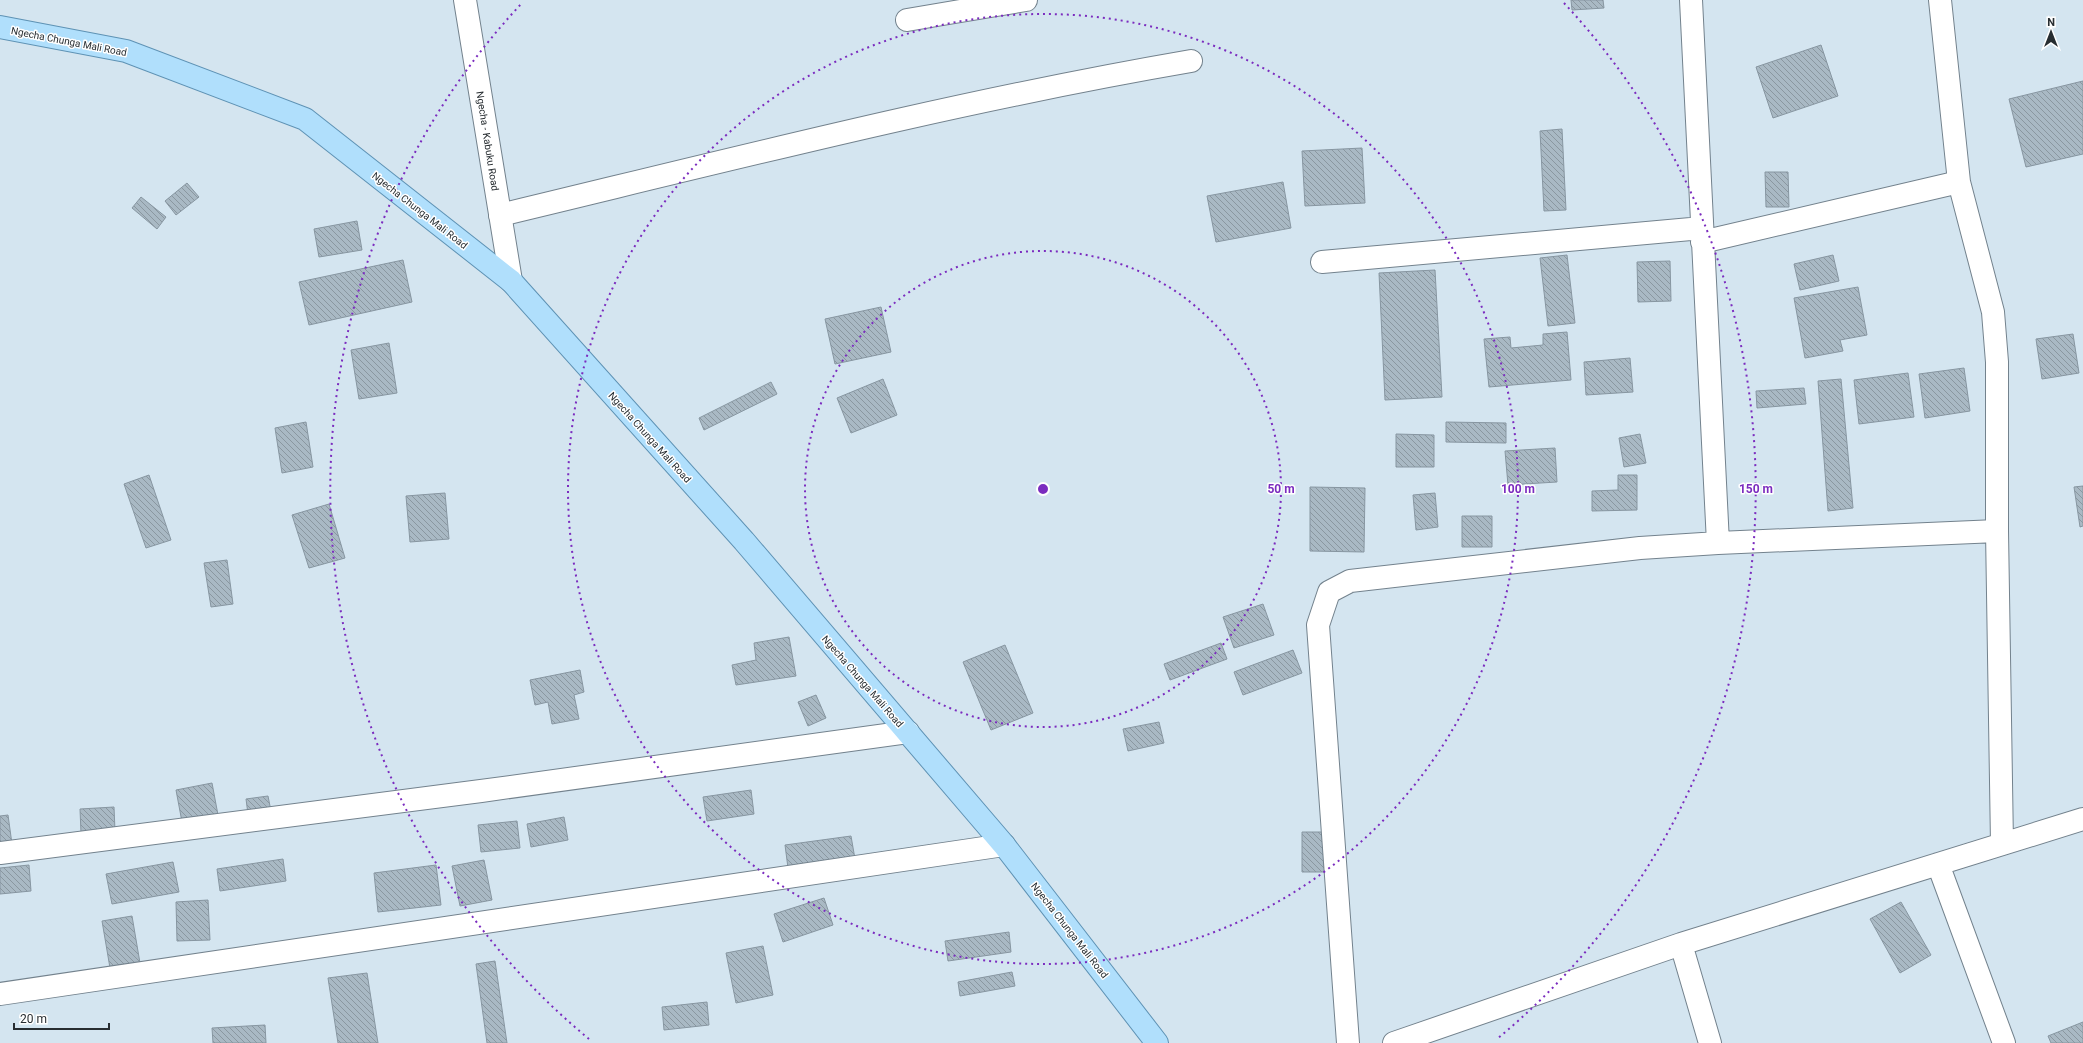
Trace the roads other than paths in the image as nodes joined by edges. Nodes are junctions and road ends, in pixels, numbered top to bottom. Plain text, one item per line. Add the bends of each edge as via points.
1 (465, 0) edge
2 (1026, 0) edge
3 (1690, 0) edge
4 (1940, 0) edge
5 (906, 20) dead end
6 (0, 27) edge
7 (1191, 61) dead end
8 (1960, 182) junction
9 (500, 215) junction
10 (1702, 235) junction
11 (1322, 262) dead end
12 (511, 281) junction
13 (1996, 531) junction
14 (1718, 543) junction
15 (908, 732) junction
16 (2083, 819) edge
17 (2002, 844) junction
18 (1004, 845) junction
19 (0, 853) edge
20 (1938, 864) junction
21 (1681, 944) junction
22 (0, 994) edge
23 (1157, 1043) edge
24 (1348, 1043) edge
25 (1394, 1043) edge
26 (1710, 1043) edge
27 (2004, 1043) edge

1 - 9 street, Ngecha - Kabuku Road
2 - 5 street
3 - 10 street
4 - 8 street
6 - 12 main road, Ngecha Chunga Mali Road via 126,51 305,120
7 - 9 street via 1079,81
8 - 10 street
8 - 13 street via 1993,312 1996,362
9 - 12 street, Ngecha - Kabuku Road
10 - 11 street
10 - 14 street
12 - 15 main road, Ngecha Chunga Mali Road via 744,541
13 - 14 street
13 - 17 street
14 - 24 street via 1640,548 1350,581 1329,592 1318,625
15 - 18 main road, Ngecha Chunga Mali Road
15 - 19 street via 481,791
16 - 17 street
17 - 20 street
18 - 22 street
18 - 23 main road, Ngecha Chunga Mali Road
20 - 21 street
20 - 27 street
21 - 25 street
21 - 26 street

